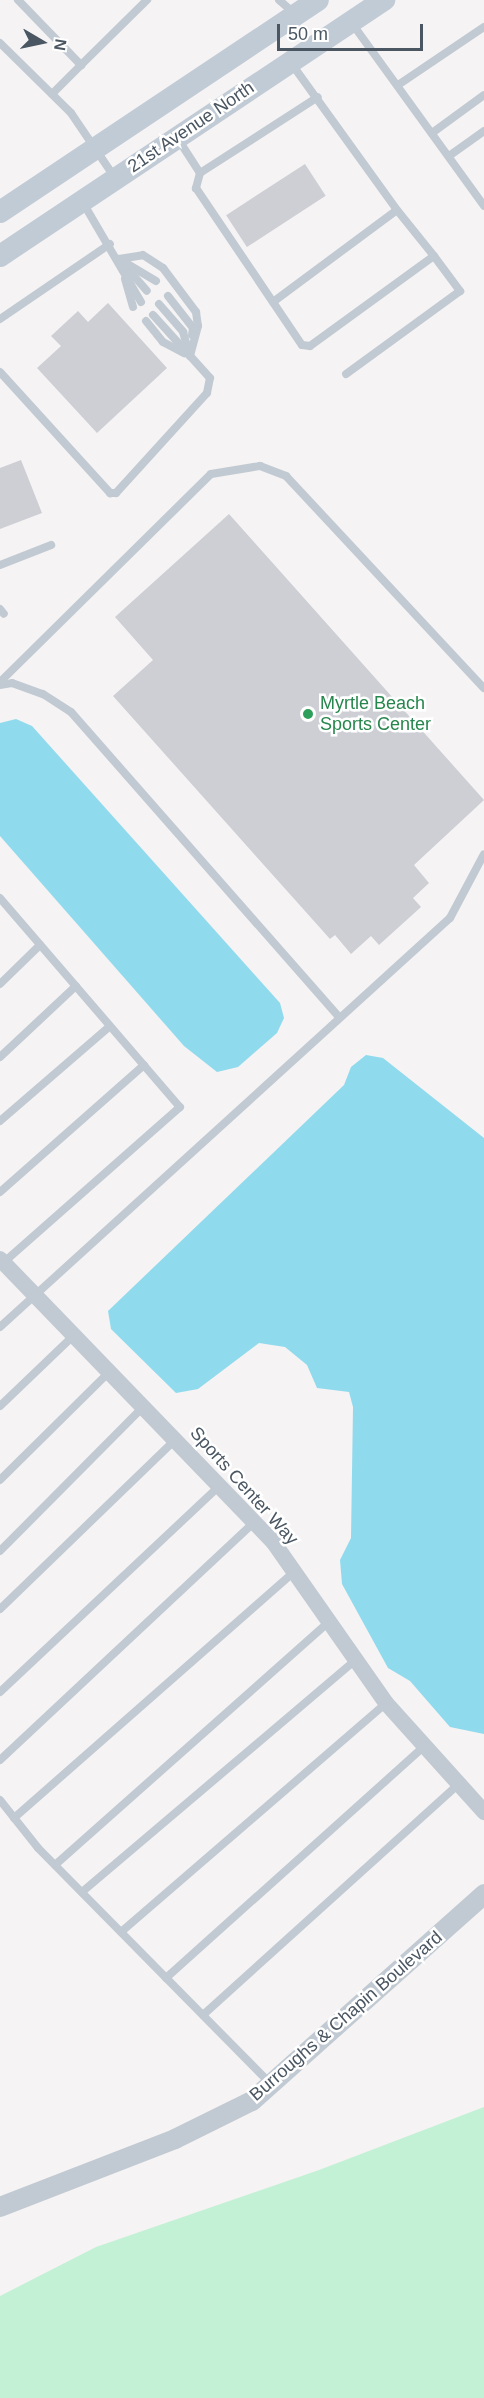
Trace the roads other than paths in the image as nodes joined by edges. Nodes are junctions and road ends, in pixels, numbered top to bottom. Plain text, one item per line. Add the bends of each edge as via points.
1 (18, 0) edge
2 (147, 0) edge
3 (318, 0) edge
4 (384, 0) edge
5 (287, 7) edge
6 (351, 21) junction
7 (484, 27) edge
8 (0, 43) edge
9 (290, 62) junction
10 (81, 65) junction
11 (398, 85) junction
12 (52, 94) junction
13 (484, 95) edge
14 (318, 97) junction
15 (484, 131) edge
16 (432, 133) junction
17 (176, 136) junction
18 (95, 146) junction
19 (449, 156) junction
20 (200, 173) junction
21 (115, 178) junction
22 (82, 201) junction
23 (484, 206) edge
24 (397, 210) junction
25 (0, 212) edge
26 (110, 244) junction
27 (0, 256) edge
28 (434, 256) junction
29 (119, 259) junction
30 (156, 281) dead end
31 (147, 291) dead end
32 (168, 296) dead end
33 (273, 302) junction
34 (159, 303) dead end
35 (137, 305) dead end
36 (150, 318) dead end
37 (0, 319) edge
38 (190, 356) junction
39 (0, 372) edge
40 (346, 374) dead end
41 (51, 545) dead end
42 (0, 565) edge
43 (0, 684) edge
44 (484, 688) edge
45 (484, 855) edge
46 (2, 904) edge
47 (40, 945) junction
48 (0, 984) edge
49 (76, 986) junction
50 (338, 1016) junction
51 (110, 1026) junction
52 (0, 1057) edge
53 (144, 1065) junction
54 (0, 1121) edge
55 (0, 1192) edge
56 (1, 1262) edge
57 (36, 1294) junction
58 (0, 1327) edge
59 (76, 1334) junction
60 (110, 1371) junction
61 (0, 1406) edge
62 (144, 1406) junction
63 (175, 1440) junction
64 (0, 1480) edge
65 (219, 1486) junction
66 (254, 1522) junction
67 (0, 1551) edge
68 (294, 1572) junction
69 (0, 1609) edge
70 (329, 1622) junction
71 (356, 1660) junction
72 (0, 1692) edge
73 (386, 1703) junction
74 (425, 1746) junction
75 (0, 1760) edge
76 (459, 1784) junction
77 (0, 1800) edge
78 (484, 1812) edge
79 (14, 1818) junction
80 (55, 1865) junction
81 (82, 1892) junction
82 (484, 1894) edge
83 (121, 1932) junction
84 (166, 1978) junction
85 (203, 2015) junction
86 (271, 2084) junction
87 (0, 2207) edge

1 - 10 lane
2 - 10 lane
3 - 5 main road, 21st Avenue North
4 - 6 main road, 21st Avenue North
5 - 18 main road, 21st Avenue North
6 - 9 main road, 21st Avenue North
6 - 11 lane
7 - 11 lane
8 - 12 lane
9 - 14 lane
9 - 17 main road, 21st Avenue North
10 - 12 lane
11 - 16 lane
12 - 18 lane
13 - 16 lane
14 - 20 lane
14 - 24 lane
15 - 19 lane
16 - 19 lane
17 - 20 lane
17 - 21 main road, 21st Avenue North
18 - 21 lane
18 - 25 main road, 21st Avenue North
19 - 23 lane
20 - 33 lane via 196,188
21 - 22 main road, 21st Avenue North
22 - 26 lane
22 - 27 main road, 21st Avenue North
24 - 28 lane
24 - 33 lane
26 - 29 lane
26 - 37 lane
28 - 33 lane via 310,346 302,345
28 - 40 lane via 460,291
29 - 30 lane
29 - 31 lane
29 - 35 lane
29 - 38 lane via 143,255 164,268 196,312 198,326
32 - 38 lane via 193,328
34 - 38 lane via 183,332
36 - 38 lane
38 - 39 lane via 210,378 203,401 116,493 110,493
41 - 42 lane
43 - 44 lane via 211,474 260,466 286,476
43 - 50 lane via 12,683 33,690 71,712
45 - 50 lane via 450,918
46 - 47 lane
47 - 48 lane
47 - 49 lane
49 - 51 lane
49 - 52 lane
50 - 57 lane
51 - 53 lane
51 - 54 lane
53 - 55 lane
53 - 56 lane via 180,1107
56 - 57 street, Sports Center Way
57 - 58 lane
57 - 59 street, Sports Center Way
59 - 60 street, Sports Center Way
59 - 61 lane
60 - 62 street, Sports Center Way
60 - 64 lane
62 - 63 street, Sports Center Way
62 - 67 lane
63 - 65 street, Sports Center Way
63 - 69 lane
65 - 66 street, Sports Center Way
65 - 72 lane
66 - 68 street, Sports Center Way
66 - 75 lane
68 - 70 street, Sports Center Way
68 - 79 lane
70 - 71 street, Sports Center Way
70 - 80 lane
71 - 73 street, Sports Center Way
71 - 81 lane
73 - 74 street, Sports Center Way
73 - 83 lane
74 - 76 street, Sports Center Way
74 - 84 lane
76 - 78 street, Sports Center Way
76 - 85 lane
77 - 79 lane
79 - 80 lane
80 - 81 lane
81 - 83 lane
82 - 86 street, Burroughs & Chapin Boulevard
83 - 84 lane
84 - 85 lane
85 - 86 lane
86 - 87 street, Burroughs & Chapin Boulevard via 252,2102 174,2139

